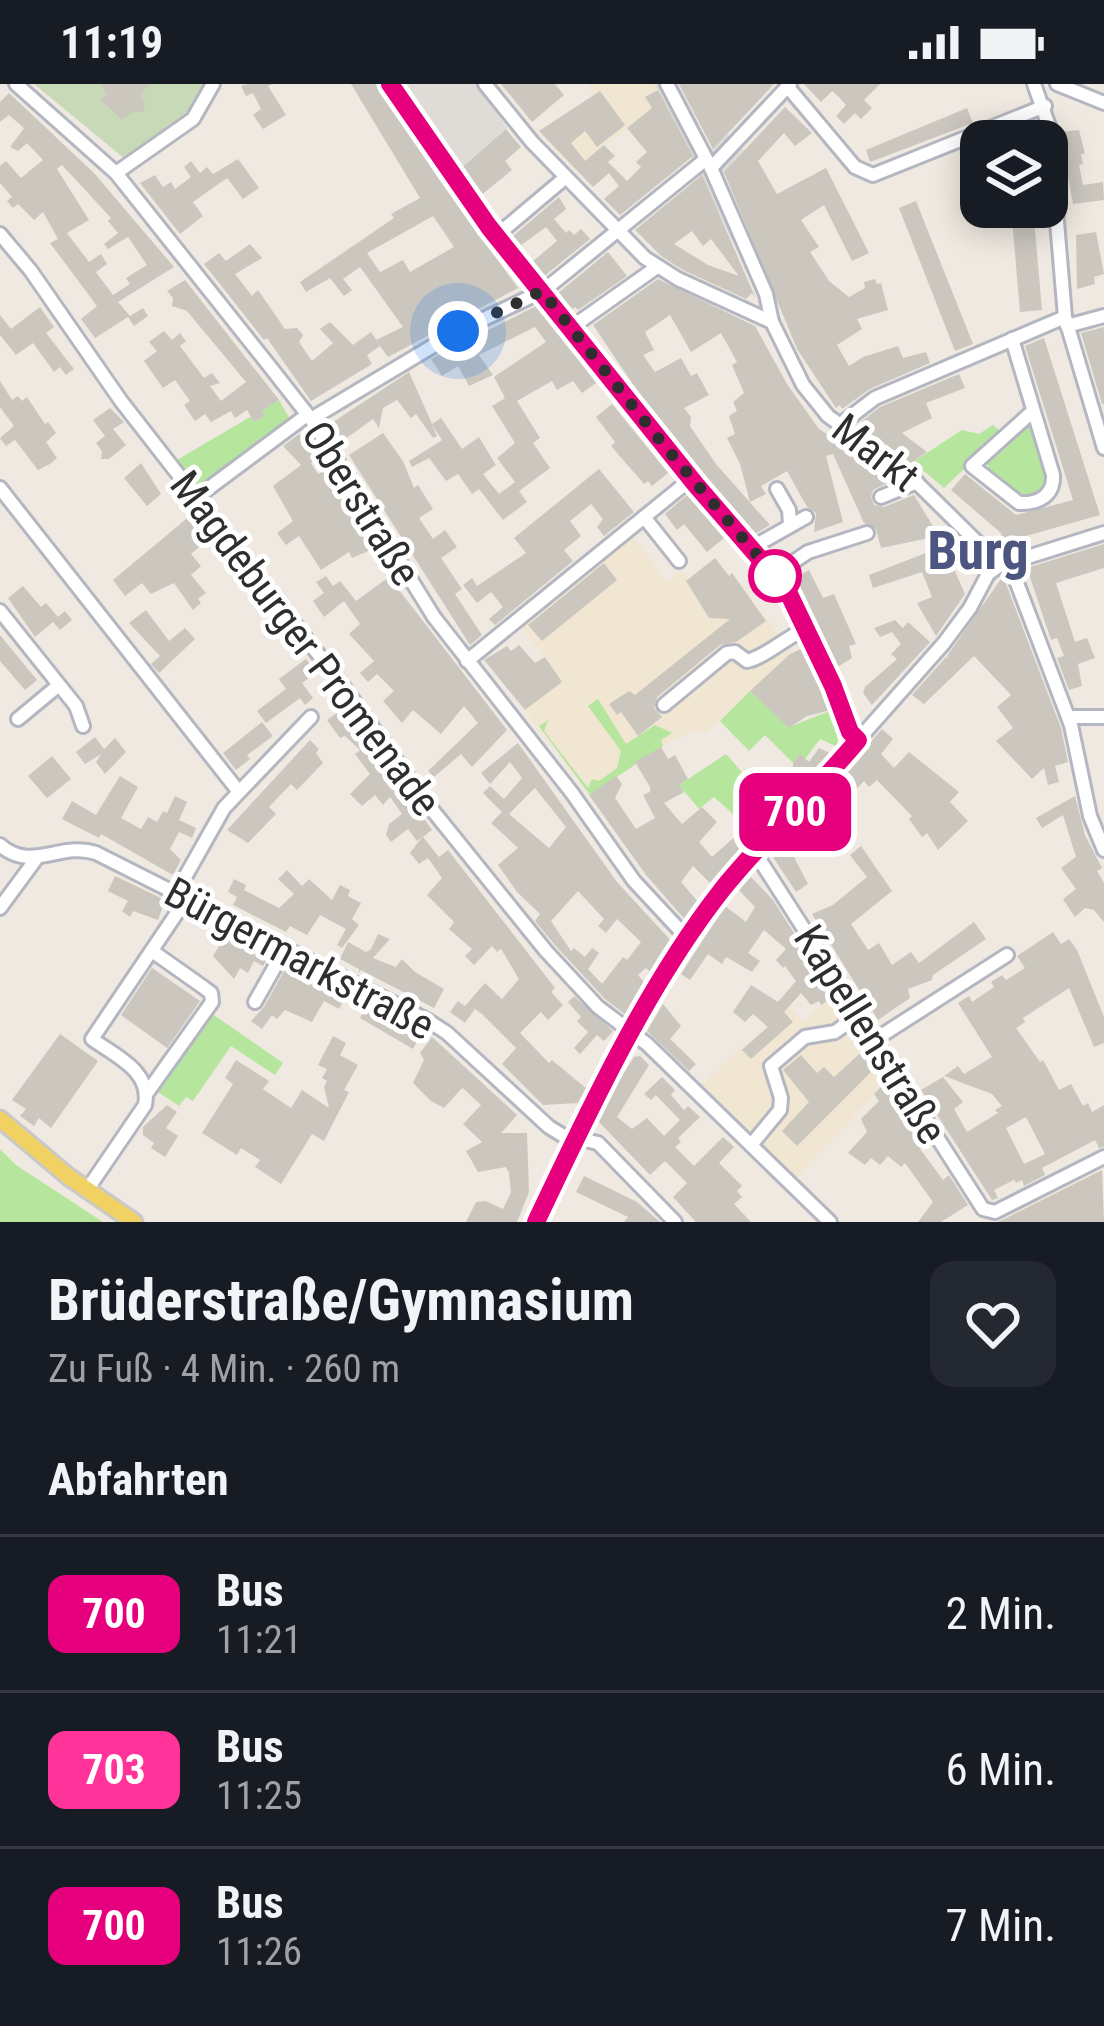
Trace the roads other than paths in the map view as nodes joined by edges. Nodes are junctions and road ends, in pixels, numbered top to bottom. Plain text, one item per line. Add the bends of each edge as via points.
1 (16, 84) edge
2 (213, 84) edge
3 (390, 84) edge
4 (667, 84) edge
5 (1035, 84) edge
6 (1057, 84) edge
7 (488, 85) edge
8 (789, 85) edge
9 (1104, 103) edge
10 (1045, 106) junction
11 (709, 163) junction
12 (116, 172) junction
13 (566, 177) junction
14 (616, 229) junction
15 (0, 234) edge
16 (496, 236) junction
17 (657, 267) junction
18 (542, 291) junction
19 (1104, 316) edge
20 (1066, 321) junction
21 (772, 322) junction
22 (572, 327) junction
23 (1012, 339) junction
24 (1033, 411) junction
25 (309, 417) junction
26 (841, 424) junction
27 (1104, 448) edge
28 (691, 478) junction
29 (917, 482) junction
30 (0, 488) edge
31 (777, 489) dead end
32 (197, 497) junction
33 (881, 497) dead end
34 (644, 517) junction
35 (806, 517) dead end
36 (790, 524) junction
37 (867, 533) dead end
38 (1104, 533) edge
39 (982, 546) junction
40 (751, 548) junction
41 (679, 560) dead end
42 (1009, 562) junction
43 (988, 574) junction
44 (775, 575) junction
45 (0, 611) edge
46 (807, 628) junction
47 (467, 661) junction
48 (59, 685) junction
49 (664, 705) dead end
50 (311, 717) dead end
51 (1068, 717) junction
52 (1104, 717) edge
53 (18, 719) dead end
54 (83, 726) dead end
55 (858, 740) junction
56 (239, 792) junction
57 (0, 845) edge
58 (1104, 850) edge
59 (756, 854) junction
60 (35, 860) junction
61 (182, 896) junction
62 (0, 908) edge
63 (688, 939) junction
64 (286, 947) junction
65 (152, 951) junction
66 (1007, 955) dead end
67 (255, 1002) dead end
68 (860, 1014) junction
69 (632, 1033) junction
70 (876, 1039) junction
71 (147, 1093) junction
72 (0, 1119) edge
73 (575, 1136) junction
74 (751, 1144) junction
75 (1104, 1157) edge
76 (87, 1190) junction
77 (134, 1222) edge
78 (536, 1222) edge
79 (675, 1222) edge
80 (830, 1222) edge

1 - 12 street, Oberstraße
2 - 12 street via 193,119
3 - 16 street
4 - 11 street, Markt
5 - 10 street
6 - 9 street
7 - 13 street
8 - 10 street via 855,167 873,175
8 - 11 street
10 - 20 street
11 - 14 street
11 - 21 street, Markt
12 - 25 street, Oberstraße
13 - 14 street
13 - 16 street
14 - 17 street
14 - 18 street
15 - 32 street, Magdeburger Promenade
16 - 18 street
17 - 21 street
17 - 22 street
18 - 22 street
18 - 25 street
19 - 20 street
20 - 23 street
20 - 27 street
21 - 26 street, Markt via 803,385
22 - 28 street
23 - 24 street
23 - 26 street via 865,403
24 - 24 street via 1054,485 1042,499 1019,503 972,466
25 - 32 street
25 - 47 street, Oberstraße
26 - 29 street, Markt
28 - 34 street
28 - 40 street
29 - 33 street
29 - 39 street, Markt
30 - 56 street
31 - 36 street
32 - 69 street, Magdeburger Promenade via 473,861 570,979
34 - 41 street
34 - 47 street
35 - 36 street
36 - 40 street
37 - 44 street via 808,552
38 - 42 street
39 - 42 street, Markt
39 - 43 street
40 - 44 street
42 - 43 street
42 - 51 street
43 - 55 street via 944,643
44 - 46 street
45 - 48 street
46 - 49 street via 755,661 727,653
46 - 55 street
47 - 63 street, Oberstraße via 634,881
48 - 53 street
48 - 54 street
50 - 56 street
51 - 52 street
51 - 58 street
55 - 59 street
56 - 61 street via 212,826
57 - 60 street
59 - 63 street
59 - 68 street, Kapellenstraße
60 - 61 street, Bürgermarkstraße via 86,850
60 - 62 street
61 - 64 street, Bürgermarkstraße
61 - 65 street
63 - 69 street
64 - 67 street
64 - 73 street, Bürgermarkstraße via 437,1026 549,1127
65 - 71 street via 92,1039 135,1070
65 - 71 street via 212,1002
66 - 70 street
68 - 70 street, Kapellenstraße
68 - 74 street via 835,1032 805,1037 771,1066 781,1110
69 - 73 street
69 - 74 street, Magdeburger Promenade
70 - 75 street, Kapellenstraße via 988,1212
71 - 76 street
72 - 76 main road
73 - 78 street
73 - 79 street, Bürgermarkstraße via 598,1143
74 - 80 street, Magdeburger Promenade
76 - 77 main road

